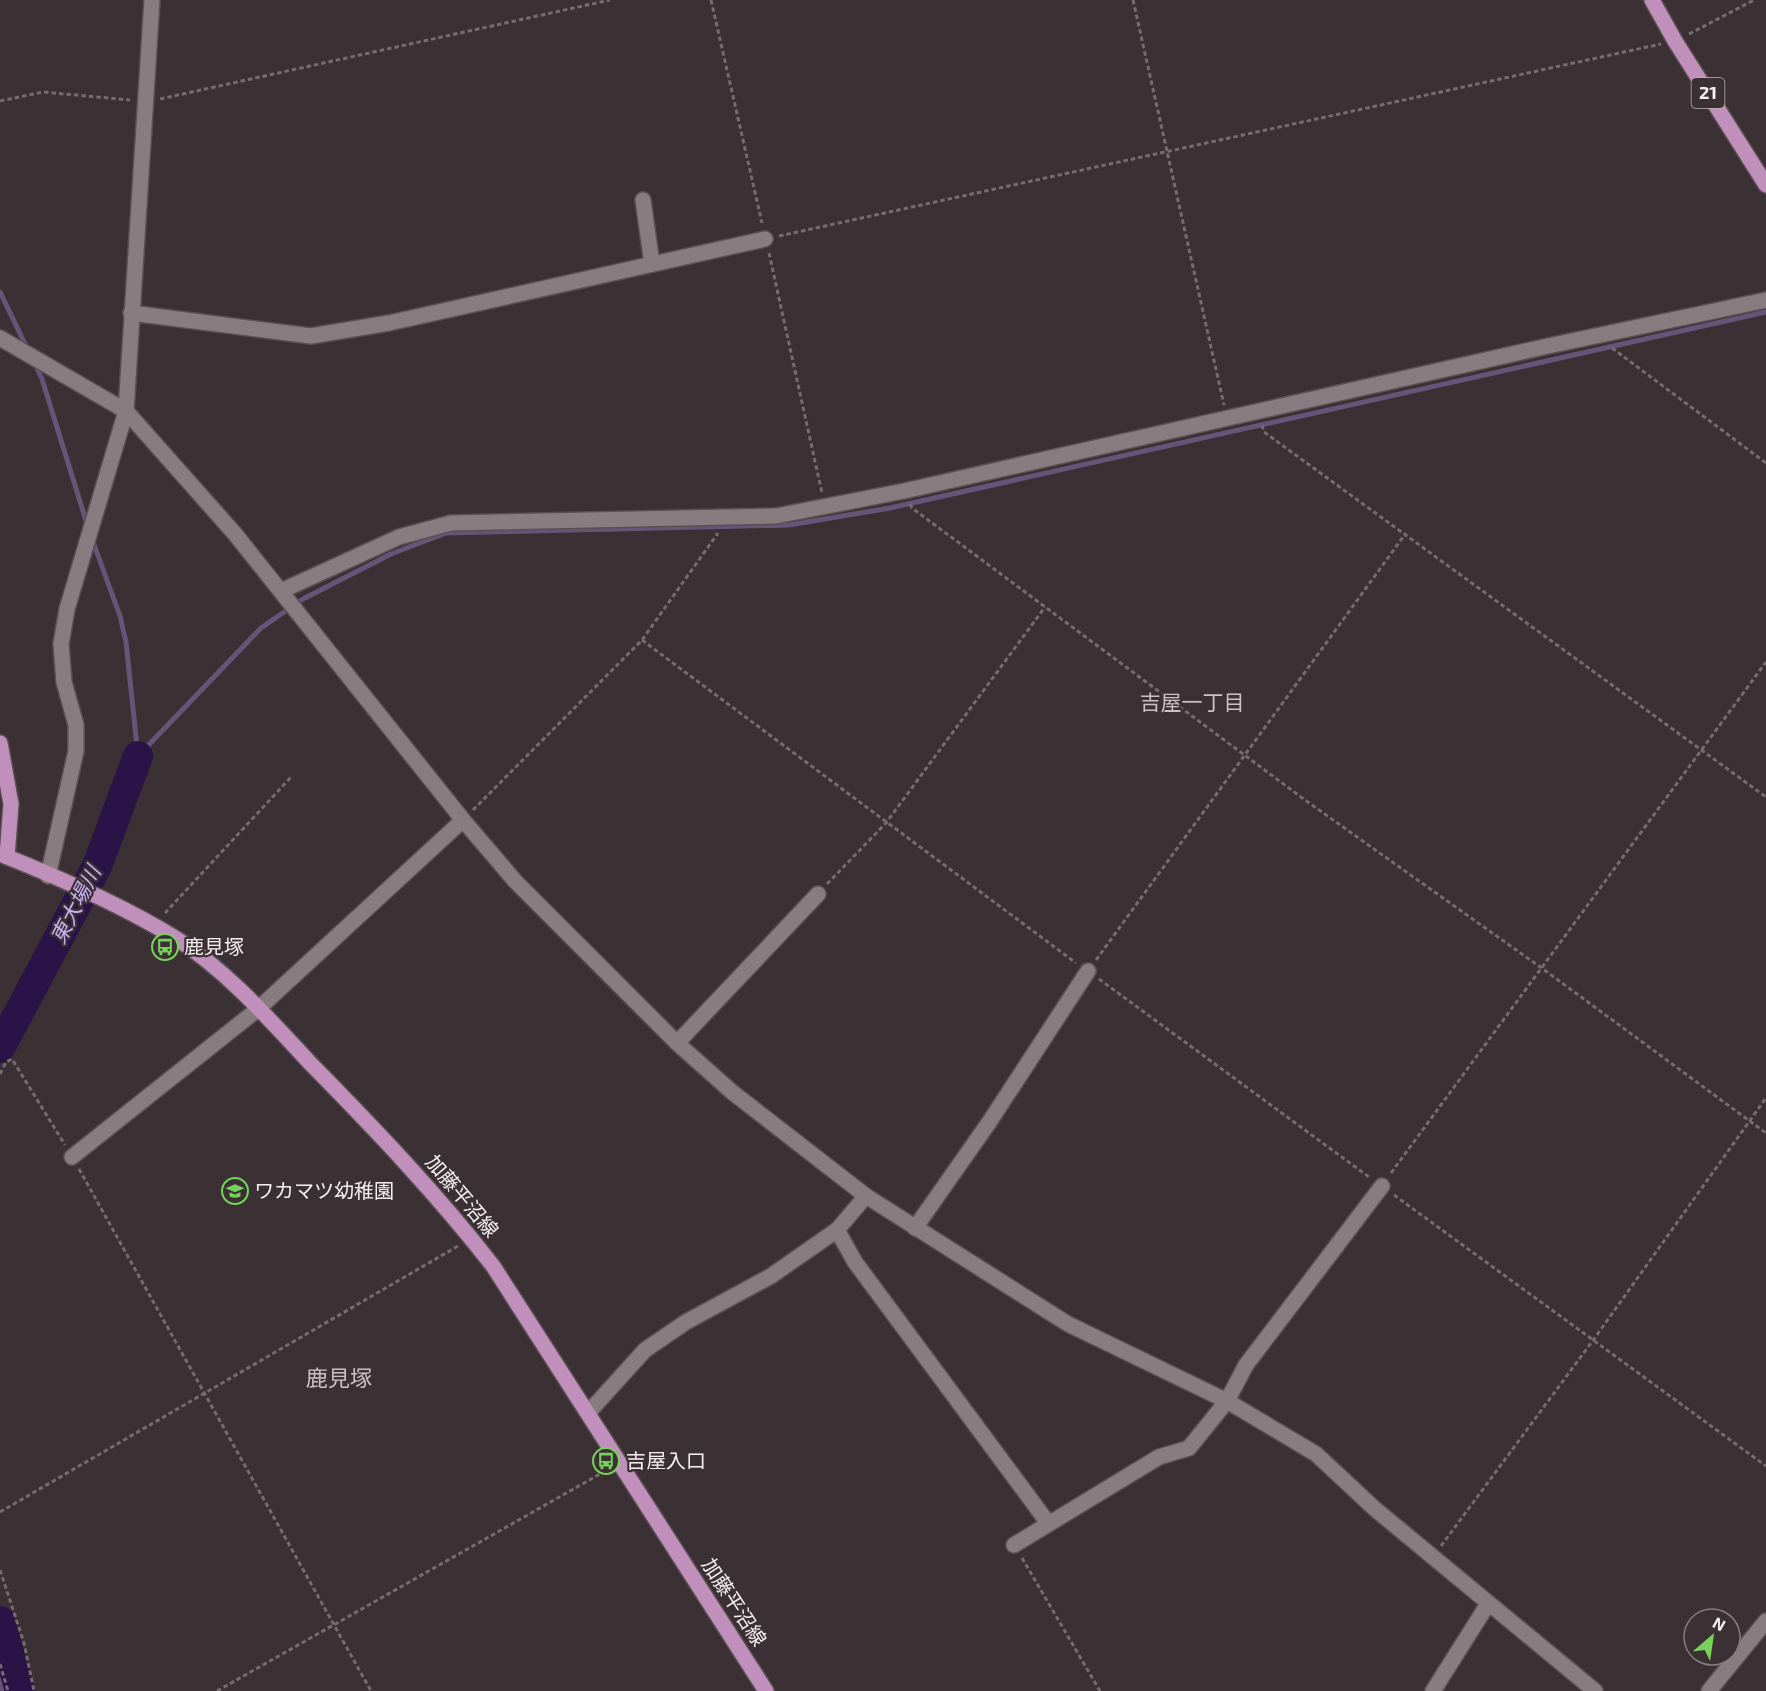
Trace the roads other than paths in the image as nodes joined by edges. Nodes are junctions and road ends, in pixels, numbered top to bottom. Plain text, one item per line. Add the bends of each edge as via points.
1 (152, 0) edge
2 (1652, 0) edge
3 (1766, 185) edge
4 (643, 200) dead end
5 (765, 239) road end
6 (652, 264) junction
7 (1766, 300) edge
8 (131, 313) junction
9 (0, 338) edge
10 (126, 411) junction
11 (281, 591) junction
12 (0, 743) edge
13 (463, 820) junction
14 (3, 856) edge
15 (48, 876) junction
16 (818, 894) road end
17 (1088, 971) road end
18 (258, 1009) junction
19 (676, 1043) junction
20 (72, 1157) road end
21 (1382, 1186) road end
22 (866, 1196) junction
23 (915, 1228) junction
24 (837, 1230) junction
25 (1227, 1401) junction
26 (588, 1413) junction
27 (1047, 1523) junction
28 (1014, 1545) road end
29 (1488, 1604) junction
30 (1766, 1621) edge
31 (766, 1691) edge
32 (1433, 1691) edge
33 (1595, 1691) edge
34 (1709, 1691) edge

1 - 8 street
2 - 3 main road, 21
4 - 6 street
5 - 6 street
6 - 8 street via 389,323 311,336
7 - 11 street via 776,516 451,524 399,537
8 - 10 street
9 - 10 street
10 - 11 street
10 - 15 street via 67,609 61,644 64,682 76,725 76,751
11 - 13 street
12 - 14 main road via 11,804
13 - 18 street
13 - 19 street via 515,881
14 - 15 main road, 加藤平沼線
15 - 18 main road, 加藤平沼線 via 178,940 218,970
16 - 19 street
17 - 23 street
18 - 20 street
18 - 26 main road, 加藤平沼線 via 405,1161 471,1238
19 - 22 street via 732,1092
21 - 25 street via 1245,1365
22 - 23 street
22 - 24 street
23 - 25 street via 1068,1324
24 - 26 street via 771,1276 686,1322 645,1350
24 - 27 street via 855,1262
25 - 27 street via 1189,1448 1159,1457
25 - 29 street via 1316,1454
26 - 31 main road, 加藤平沼線
27 - 28 street
29 - 32 street
29 - 33 street
30 - 34 street

